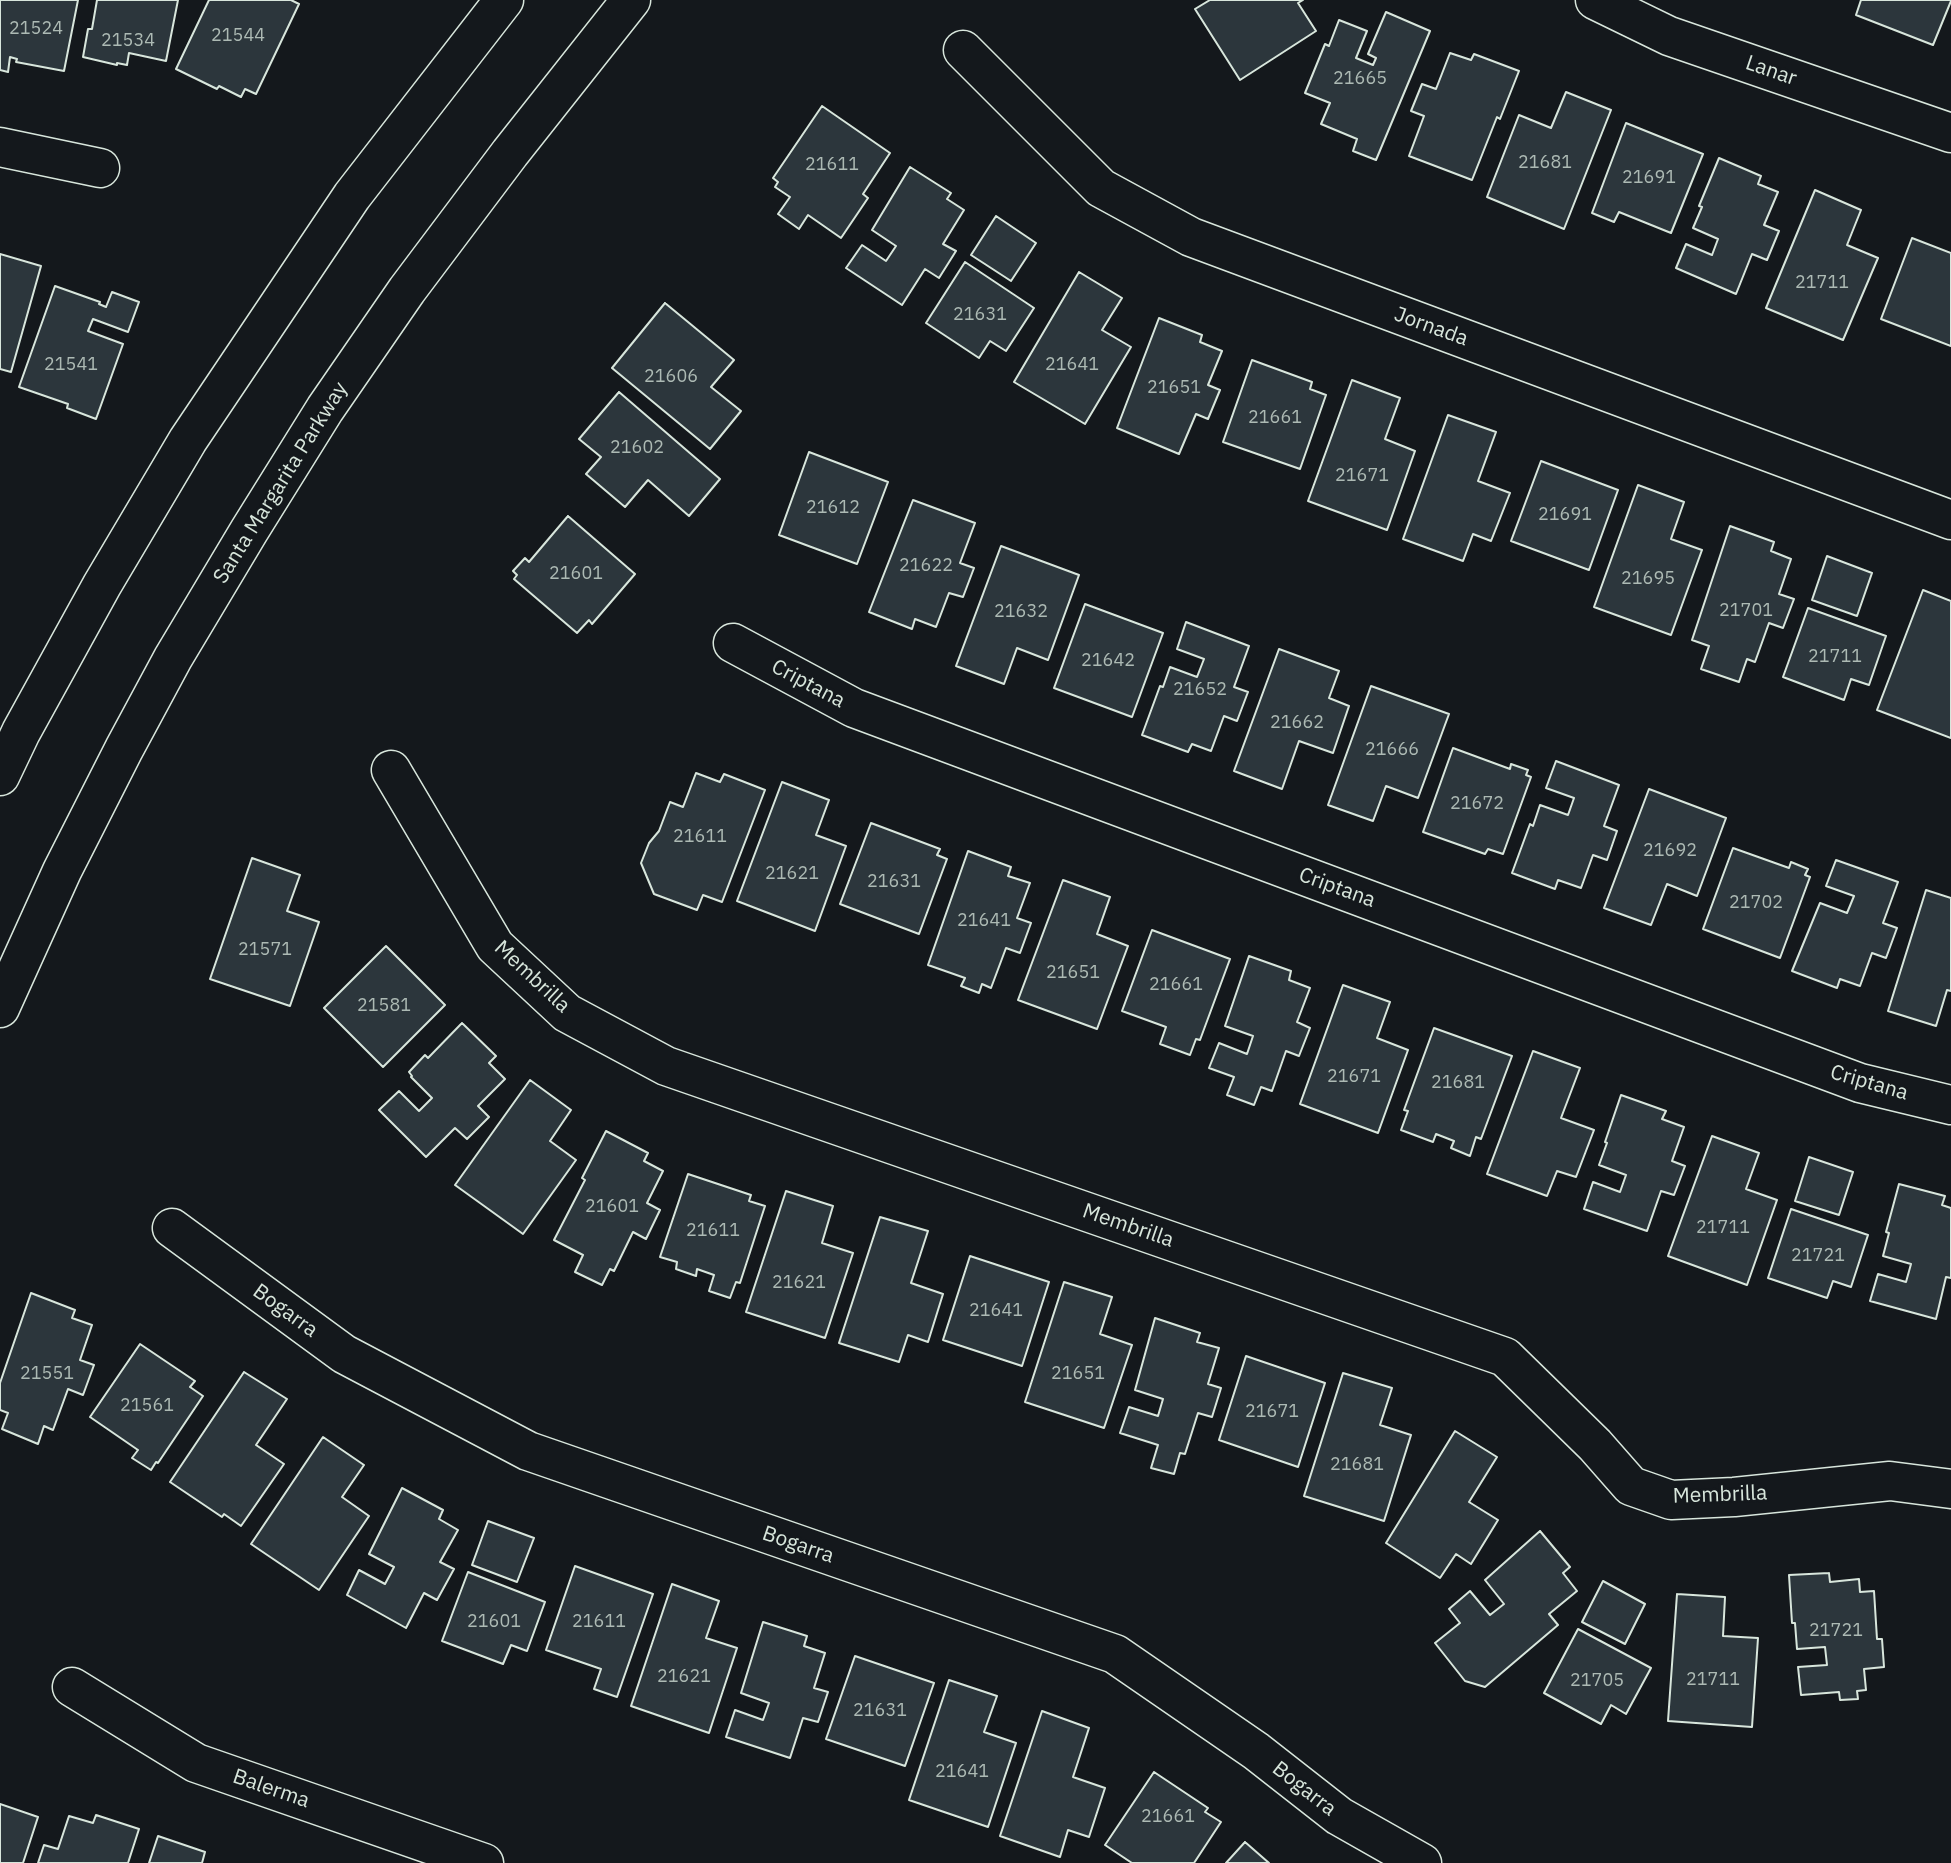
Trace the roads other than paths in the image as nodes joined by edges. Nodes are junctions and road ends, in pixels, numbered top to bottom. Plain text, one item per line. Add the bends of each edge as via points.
1 (504, 0) edge
2 (631, 0) edge
3 (1595, 0) edge
4 (963, 50) dead end
5 (1951, 133) edge
6 (0, 147) edge
7 (100, 168) dead end
8 (1951, 520) edge
9 (733, 643) dead end
10 (391, 770) dead end
11 (0, 776) edge
12 (0, 1008) edge
13 (1951, 1105) edge
14 (172, 1228) dead end
15 (1951, 1489) edge
16 (72, 1687) dead end
17 (484, 1863) edge
18 (1422, 1863) edge

1 - 11 street via 352,196 188,440 102,585
2 - 12 street, Santa Margarita Parkway via 407,290 249,531 124,749
3 - 5 street, Lanar via 1669,36
4 - 8 street, Jornada via 1101,188 1191,237
6 - 7 street
9 - 13 street, Criptana via 854,708 1860,1083
10 - 15 street, Membrilla via 495,946 567,1013 666,1066 1505,1357 1631,1486 1671,1500 1890,1481
14 - 18 street, Bogarra via 344,1354 528,1451 1115,1654 1256,1751 1339,1816
16 - 17 street, Balerma via 196,1763

